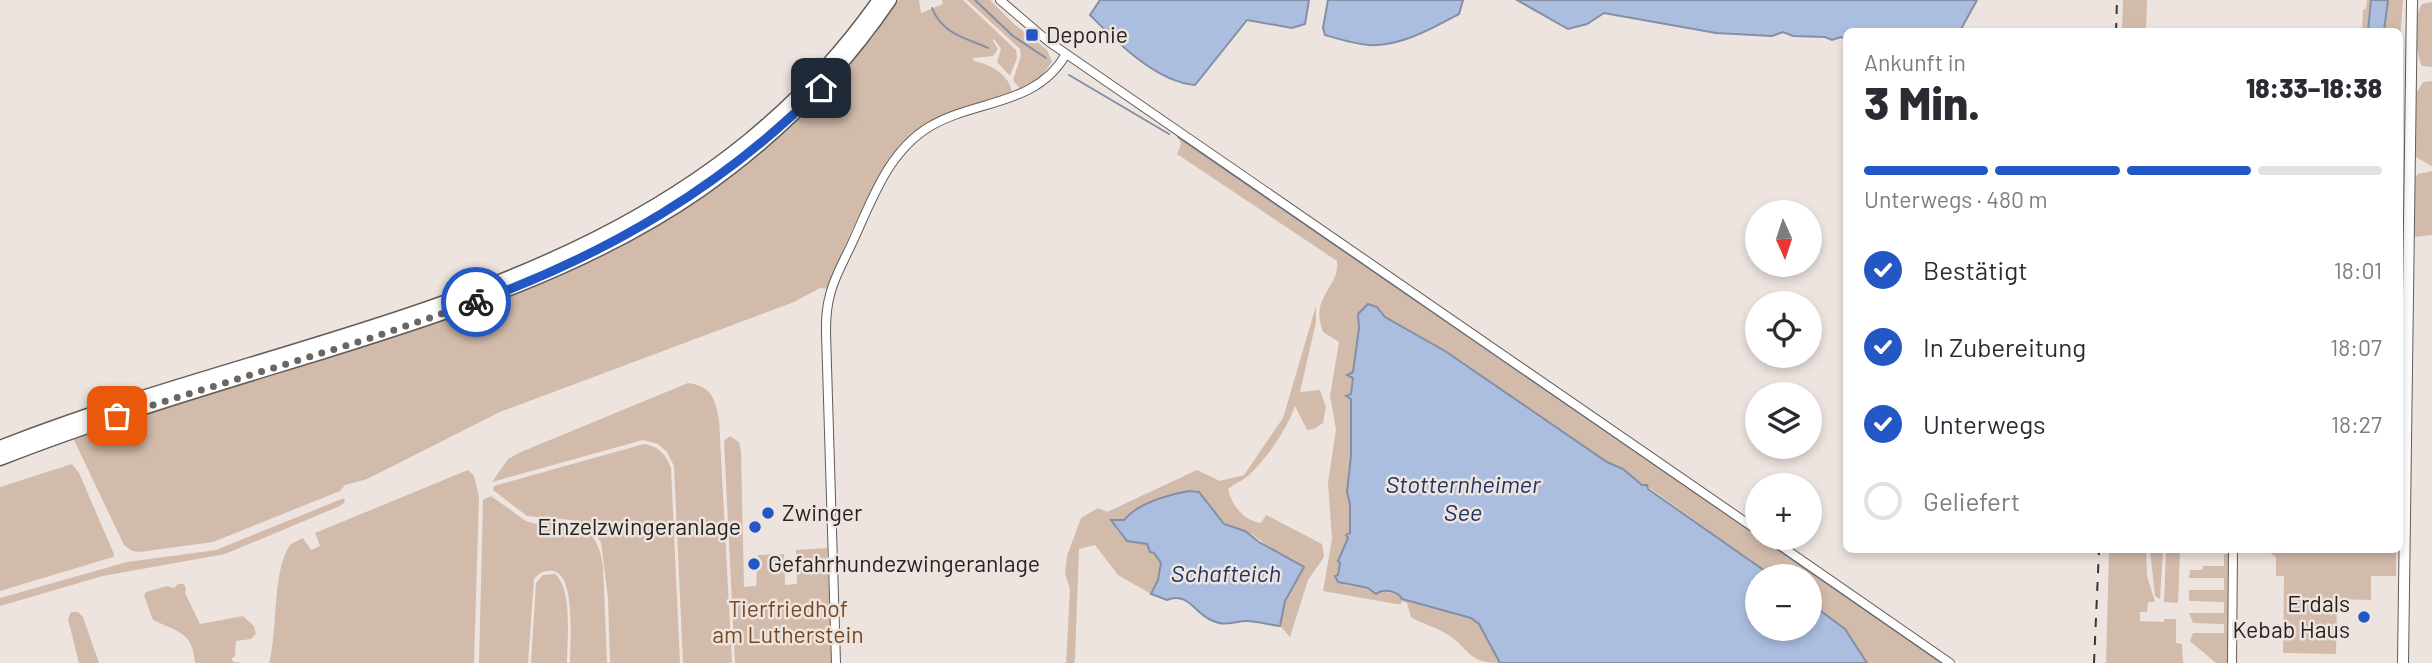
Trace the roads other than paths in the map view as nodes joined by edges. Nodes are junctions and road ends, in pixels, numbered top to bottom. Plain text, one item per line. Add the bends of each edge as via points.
1 (879, 0) edge
2 (891, 0) edge
3 (1000, 0) edge
4 (2412, 0) edge
5 (1066, 54) junction
6 (0, 447) edge
7 (0, 459) edge
8 (1745, 522) edge
9 (1787, 550) edge
10 (2234, 553) edge
11 (836, 663) edge
12 (1951, 663) edge
13 (2232, 663) edge
14 (2403, 663) edge

1 - 6 highway via 831,62 763,130 693,184 603,236 449,301 113,405
2 - 7 highway via 827,82 768,138 699,192 607,245 453,310 96,422
3 - 5 street
4 - 14 main road
5 - 8 street
5 - 11 street via 1030,91 946,119 928,128 895,157 833,284 826,313
9 - 12 street
10 - 13 street

